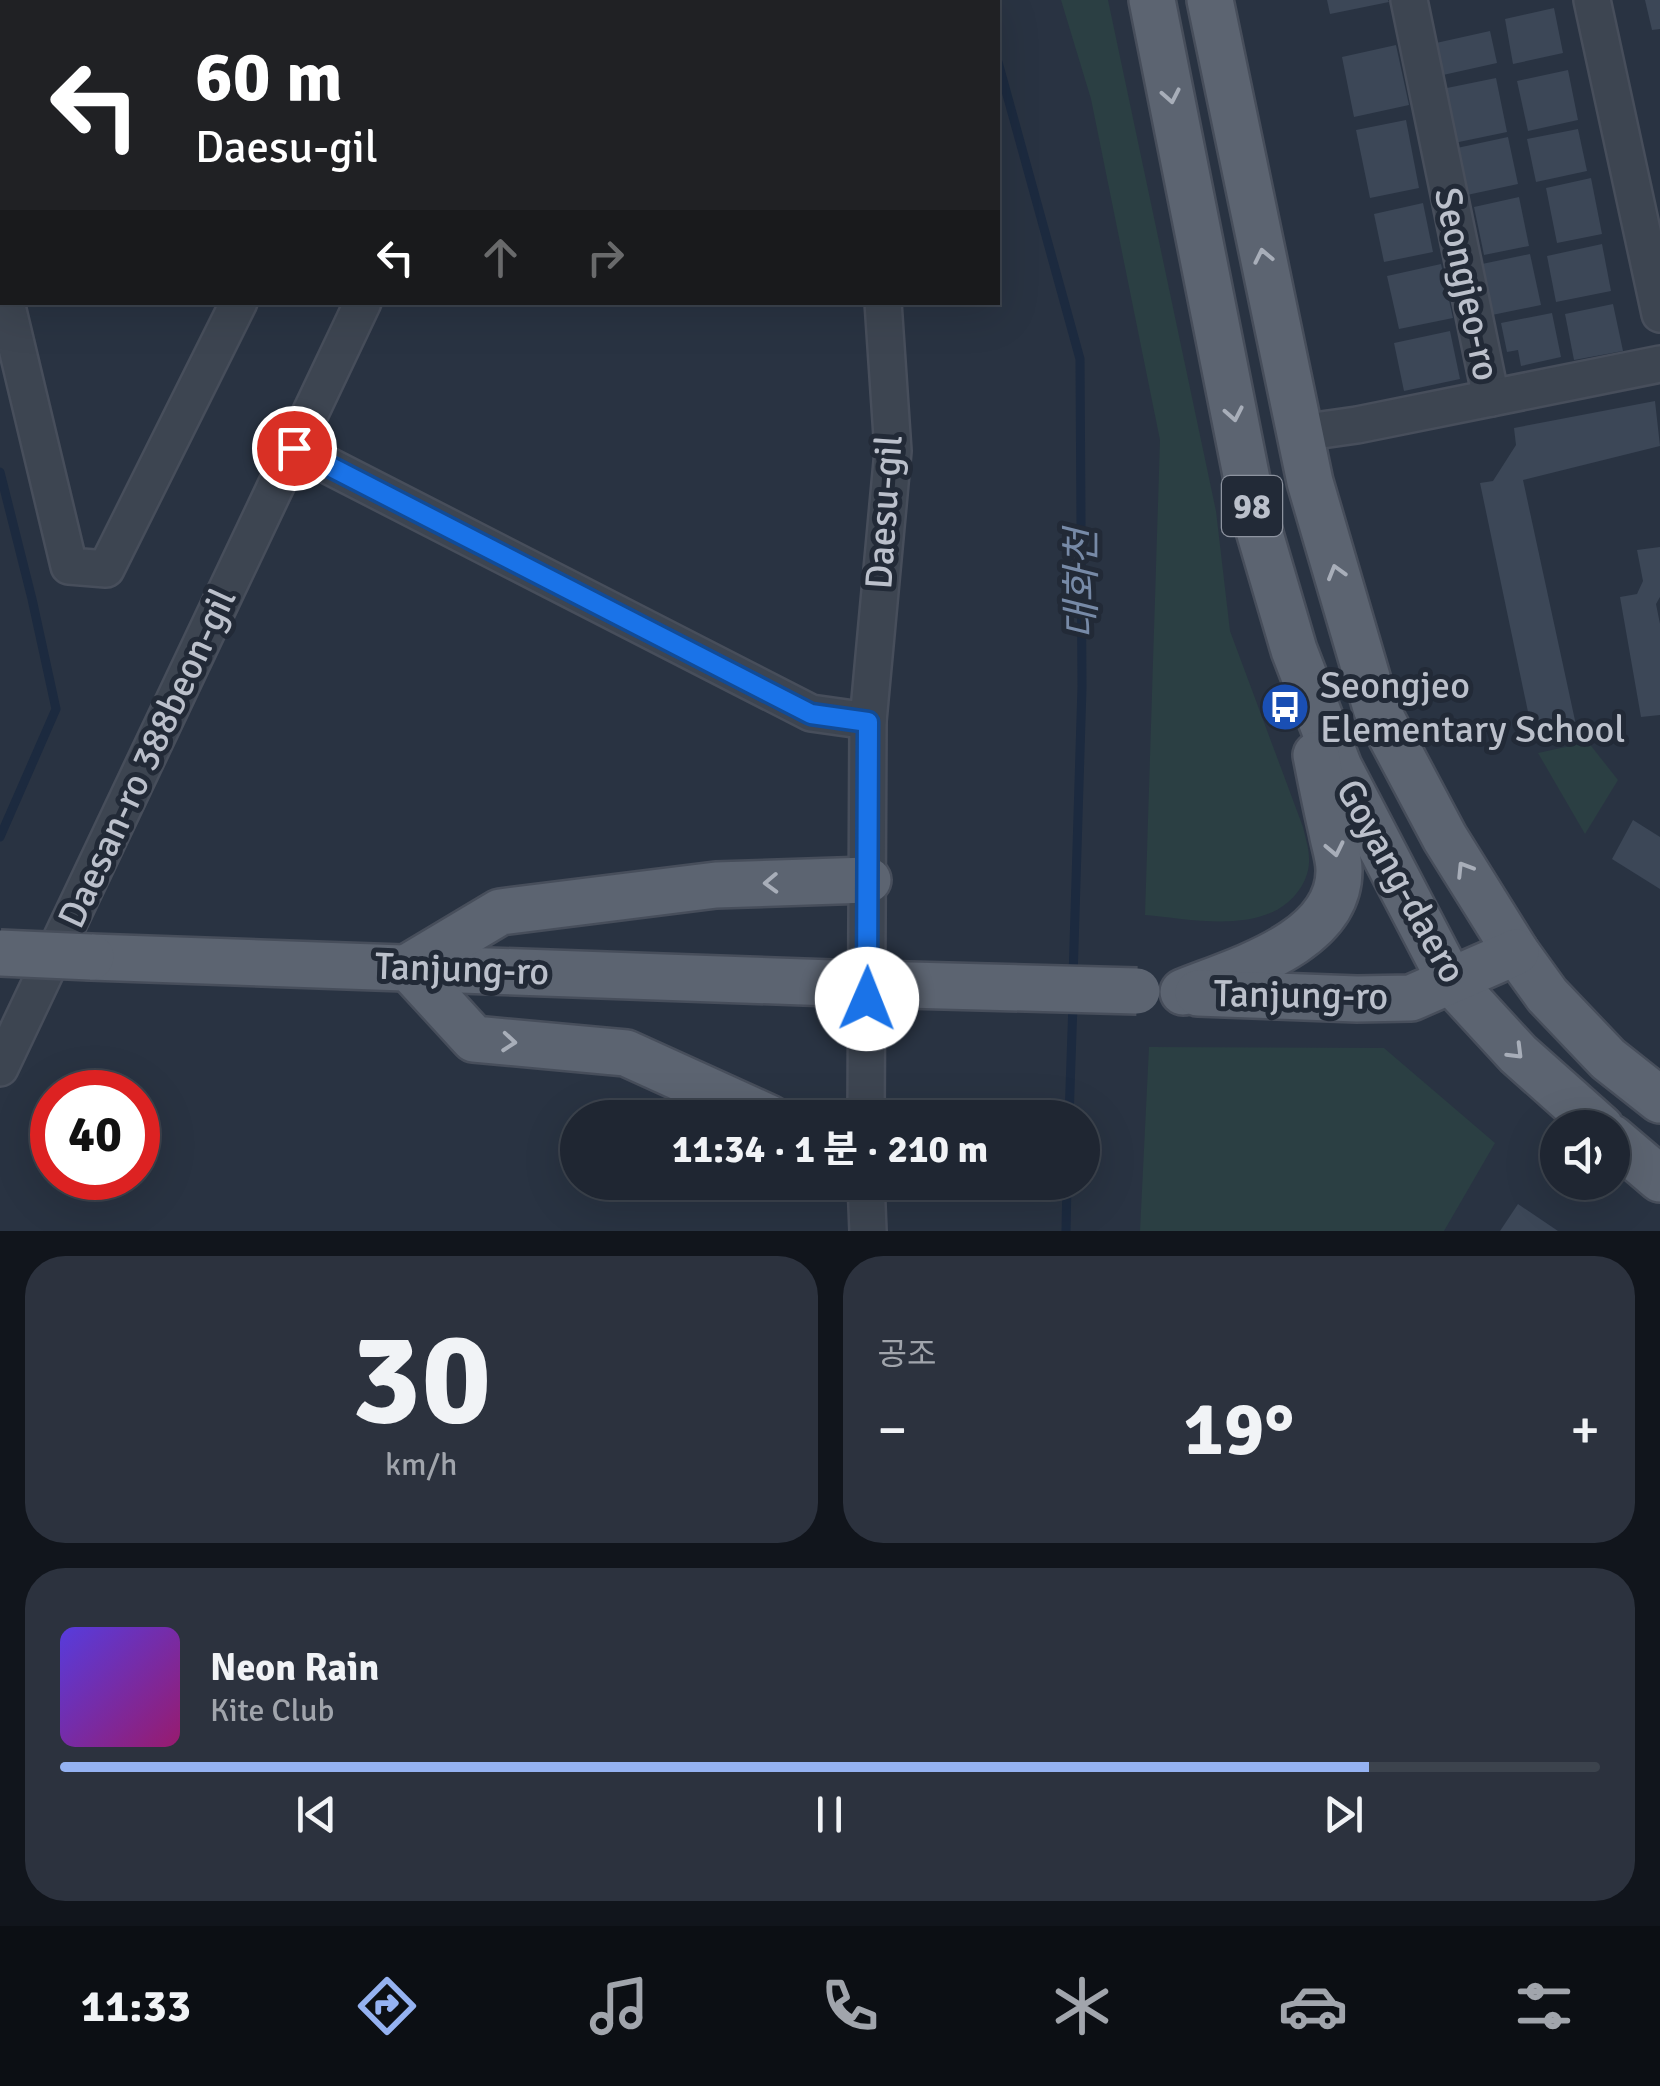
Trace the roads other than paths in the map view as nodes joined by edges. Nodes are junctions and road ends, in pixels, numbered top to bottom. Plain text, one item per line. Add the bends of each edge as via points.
1 (1152, 0) edge
2 (1210, 0) edge
3 (1409, 0) edge
4 (1592, 0) edge
5 (7, 305) edge
6 (237, 305) edge
7 (362, 305) edge
8 (883, 305) edge
9 (1660, 314) edge
10 (1660, 364) edge
11 (1490, 398) junction
12 (1300, 434) junction
13 (294, 448) junction
14 (1294, 650) junction
15 (868, 722) junction
16 (868, 880) junction
17 (0, 952) edge
18 (1516, 952) junction
19 (408, 967) junction
20 (1450, 980) junction
21 (1183, 992) junction
22 (0, 1068) edge
23 (729, 1100) edge
24 (866, 1100) edge
25 (1660, 1100) edge
26 (1581, 1110) edge
27 (1630, 1154) edge
28 (1660, 1180) edge
29 (867, 1200) edge
30 (868, 1231) edge

1 -> 14 main road, Goyang-daero / 98 via 1253,510
12 -> 2 main road, Goyang-daero / 98
3 - 11 street, Seongjeo-ro
4 - 9 street
5 - 6 street via 69,566 106,569
7 - 13 street
8 - 15 street, Daesu-gil via 893,451
10 - 11 street, Seongjeo-ro
11 - 12 street
18 -> 12 main road, Goyang-daero / 98 via 1376,708
13 - 15 street via 811,714
13 - 22 street, Daesan-ro 388beon-gil
14 - 20 main road, Goyang-daero / 98 via 1339,766
14 -> 21 main road via 1339,868 1337,891 1304,935
15 - 16 street, Daesu-gil
16 -> 19 main road via 716,885 500,912
16 - 24 street, Daesu-gil
17 - 19 main road, Tanjung-ro, bridge
18 - 20 main road, Tanjung-ro
18 - 25 main road, Goyang-daero / 98 via 1608,1059
19 - 21 main road, Tanjung-ro, bridge
19 -> 23 main road via 474,1039 626,1053
20 - 21 main road, Tanjung-ro via 1411,998
20 -> 26 main road, Goyang-daero / 98
27 - 28 main road
29 - 30 street

